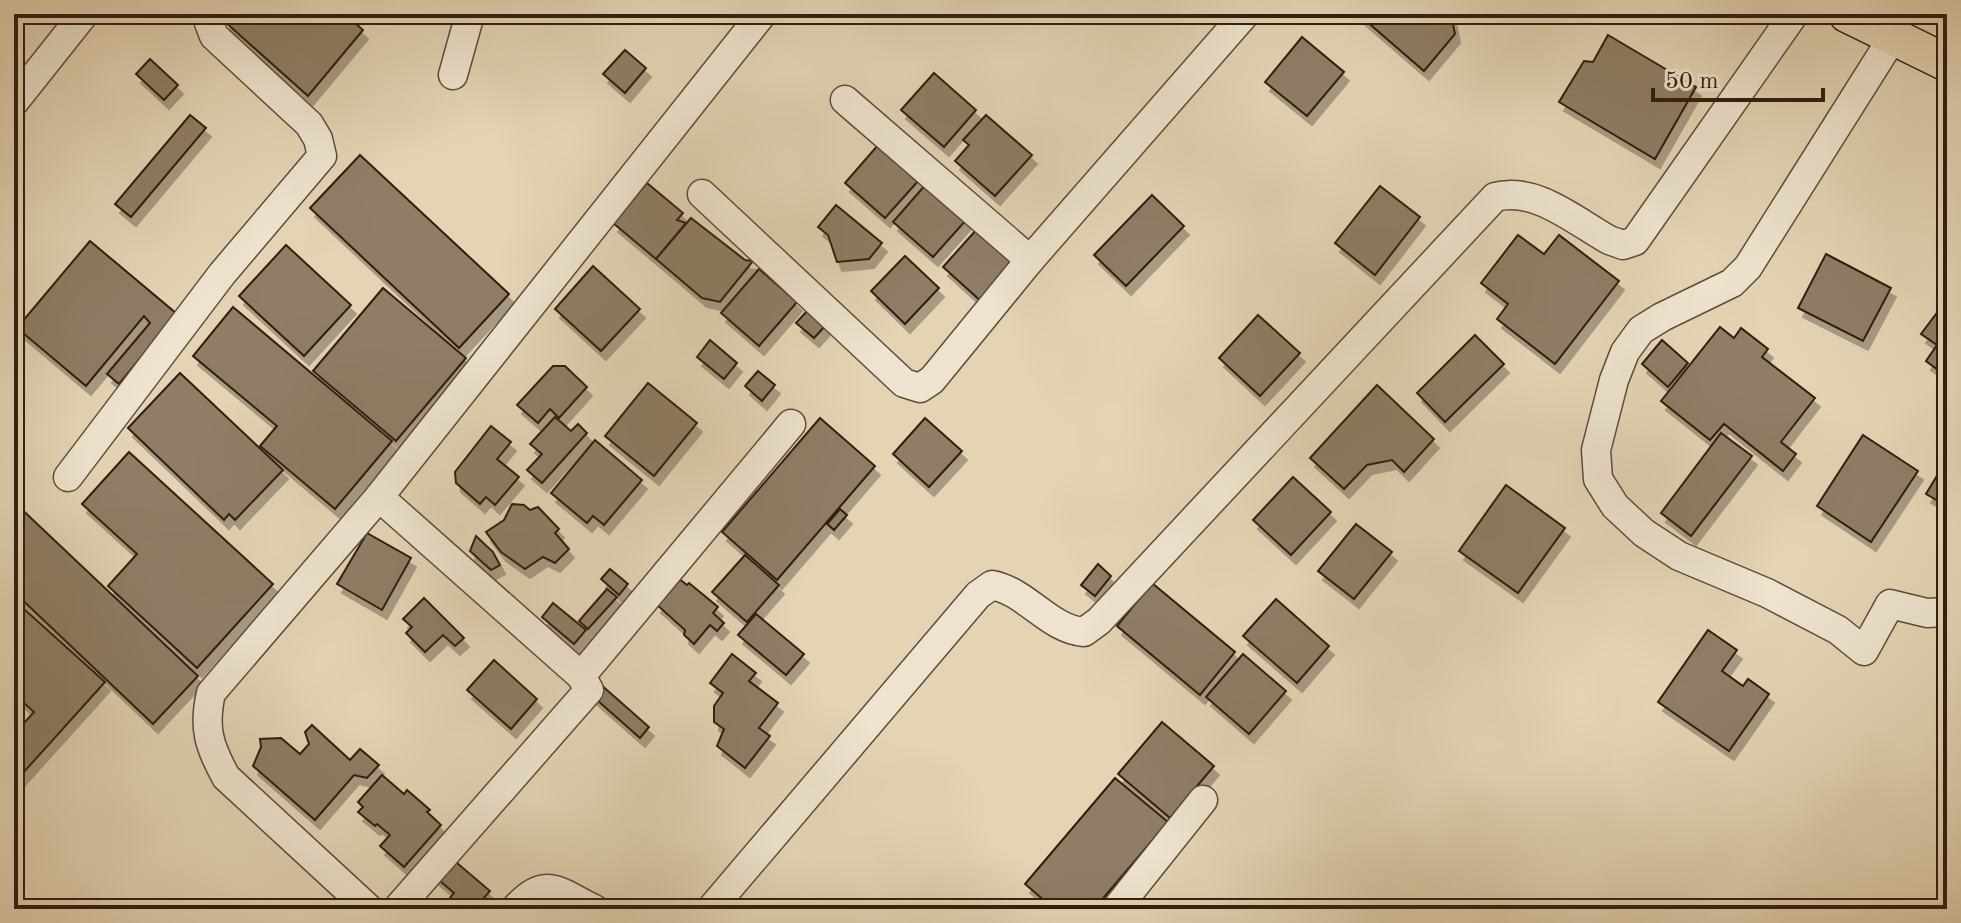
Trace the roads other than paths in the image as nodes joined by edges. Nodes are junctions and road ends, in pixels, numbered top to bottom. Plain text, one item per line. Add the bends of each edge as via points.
1 (84, 14) edge
2 (211, 14) edge
3 (470, 14) edge
4 (762, 14) edge
5 (1245, 14) edge
6 (1794, 14) edge
7 (1847, 14) edge
8 (1893, 37) junction
9 (1947, 63) edge
10 (453, 75) dead end
11 (845, 100) dead end
12 (14, 102) edge
13 (702, 194) dead end
14 (1030, 260) junction
15 (791, 424) dead end
16 (68, 477) dead end
17 (379, 497) junction
18 (1947, 612) edge
19 (581, 676) junction
20 (1203, 800) dead end
21 (369, 909) edge
22 (397, 909) edge
23 (515, 909) edge
24 (594, 909) edge
25 (711, 909) edge
26 (1116, 909) edge

1 - 12 street
2 - 16 street via 214,36 309,124 322,156 222,274
3 - 10 street
4 - 17 street
5 - 14 street
6 - 25 street via 1635,241 1623,245 1609,240 1531,196 1495,197 1099,621 1084,632 1068,631 1008,588 992,585 978,595
7 - 8 main road
8 - 9 main road
8 - 18 street via 1748,267 1732,283 1641,330 1625,352 1596,450 1598,479 1615,506 1679,556 1767,593 1838,630 1864,651 1890,604
11 - 14 street
13 - 14 street via 904,383 920,388
15 - 19 street
17 - 19 street
17 - 21 street via 211,693 206,713 213,753 226,777
19 - 22 street via 589,690
20 - 26 street
23 - 24 street via 542,887

